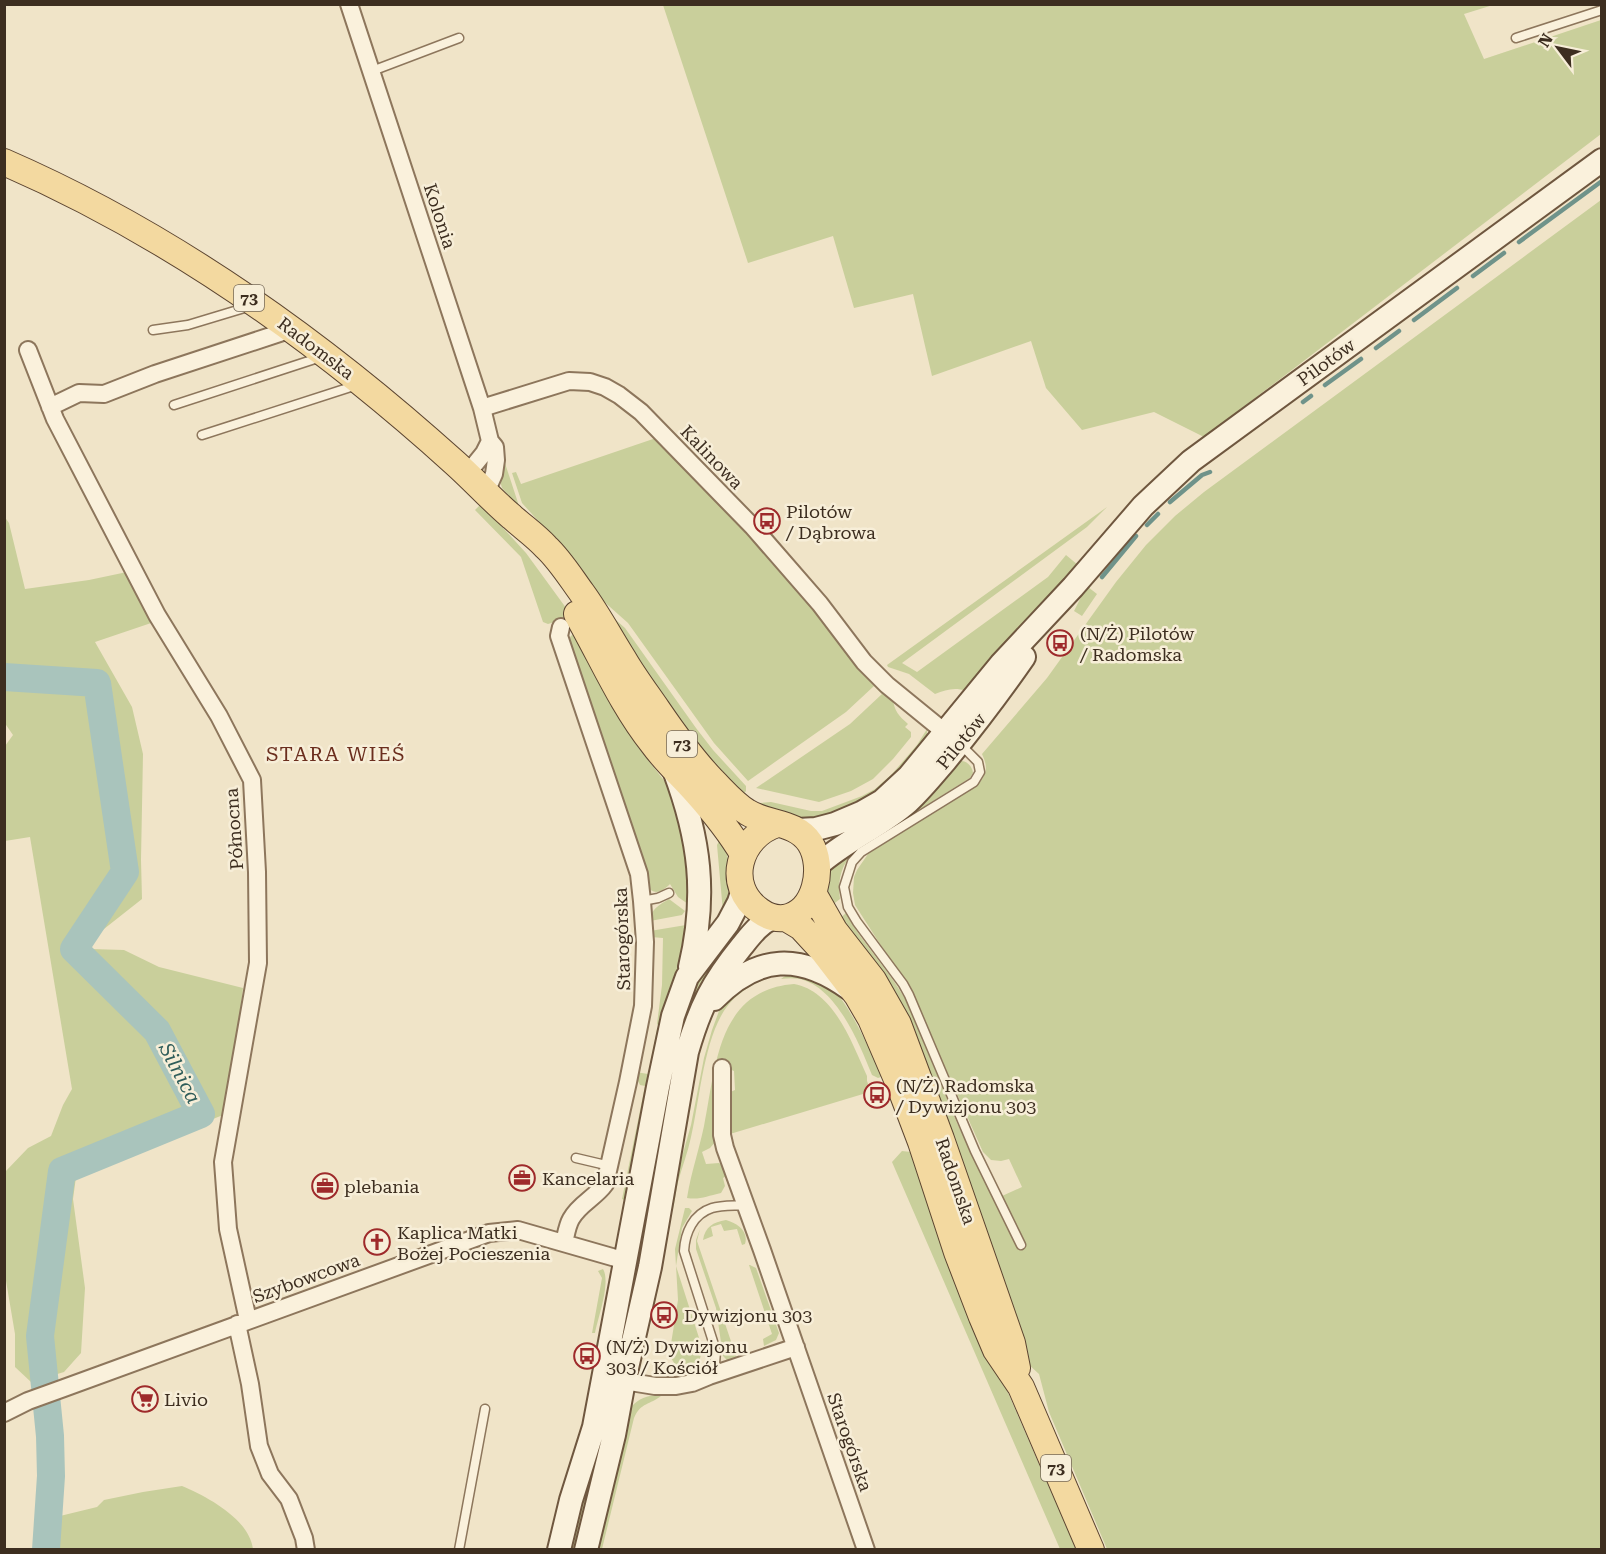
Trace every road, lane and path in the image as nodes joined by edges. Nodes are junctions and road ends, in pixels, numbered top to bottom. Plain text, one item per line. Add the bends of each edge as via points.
1 (349, 4) edge
2 (1602, 10) edge
3 (459, 38) dead end
4 (1516, 38) dead end
5 (372, 71) junction
6 (1602, 160) edge
7 (4, 162) edge
8 (257, 304) junction
9 (292, 328) junction
10 (153, 330) dead end
11 (28, 350) dead end
12 (327, 355) junction
13 (363, 383) junction
14 (174, 405) dead end
15 (50, 407) junction
16 (482, 408) junction
17 (202, 435) dead end
18 (490, 441) junction
19 (475, 482) junction
20 (509, 515) junction
21 (561, 627) dead end
22 (952, 738) junction
23 (674, 770) junction
24 (787, 827) junction
25 (743, 854) junction
26 (818, 865) junction
27 (742, 889) junction
28 (669, 893) dead end
29 (813, 893) junction
30 (642, 901) junction
31 (779, 918) junction
32 (687, 977) junction
33 (857, 995) junction
34 (695, 1024) junction
35 (722, 1068) dead end
36 (576, 1158) dead end
37 (609, 1166) junction
38 (746, 1205) junction
39 (564, 1243) junction
40 (1021, 1245) dead end
41 (626, 1261) junction
42 (242, 1322) junction
43 (796, 1347) junction
44 (709, 1376) junction
45 (624, 1381) junction
46 (1021, 1387) junction
47 (485, 1409) dead end
48 (4, 1413) edge
49 (306, 1550) edge
50 (459, 1550) edge
51 (559, 1550) edge
52 (586, 1550) edge
53 (866, 1550) edge
54 (1091, 1550) edge

1 - 5 street, Kolonia
2 - 4 lane
3 - 5 lane
5 - 16 street, Kolonia
6 - 22 main road, Pilotów via 1191,461 1143,506 1001,664
7 - 8 main road, Radomska / 73 via 147,235
8 - 9 main road, Radomska / 73
8 - 10 lane via 188,325
9 - 12 main road, Radomska / 73
9 - 15 street via 104,394 79,393
11 - 15 street, Północna
12 - 13 main road, Radomska / 73
12 - 14 lane
13 - 17 lane
13 - 19 main road, Radomska / 73
15 - 42 street, Północna via 157,615 219,716 252,780 258,963 223,1162
16 - 18 street, Kolonia
16 - 22 street, Kalinowa via 569,381 590,382 619,395 641,412 753,527 864,662
18 - 19 street
18 - 19 street, Kolonia via 495,447 494,474 490,483
19 - 20 main road, Radomska / 73
20 - 23 main road, Radomska / 73 via 570,603 621,697
20 - 24 main road, Radomska / 73 via 558,560 681,743 710,778 747,812
21 - 30 street, Starogórska via 559,636 639,874
22 - 24 main road, Pilotów via 882,801 861,813 816,829
22 - 26 main road, Pilotów via 910,800
22 - 40 lane via 978,762 978,777 861,852 852,862 844,887 848,907 857,922 909,995 975,1151
23 - 25 main road, Radomska / 73 via 706,804
23 - 32 main road via 687,809 700,887 698,926
24 - 25 main road via 756,834
24 - 26 main road via 809,842
25 - 27 main road
26 - 29 main road
27 - 31 main road, 73 via 757,909
27 - 32 main road via 728,923
28 - 30 lane
29 - 31 main road via 795,914
29 - 46 main road, Radomska / 73 via 898,1024 1012,1343
30 - 37 street, Starogórska via 643,1006
31 - 33 main road, Radomska / 73 via 801,927
31 - 34 main road via 759,927 725,968
32 - 41 main road via 668,1036
33 - 34 main road via 821,972 788,963 768,965 735,980
33 - 46 main road, Radomska / 73 via 899,1084 982,1317 996,1350
34 - 45 main road via 678,1099 650,1267
35 - 38 street, Starogórska via 724,1148
36 - 37 lane
37 - 39 street, Starogórska via 602,1189 570,1220
38 - 43 street, Starogórska
38 - 44 lane via 706,1210 689,1226 685,1238 684,1251 716,1351 716,1364
39 - 41 street, Szybowcowa
39 - 42 street, Szybowcowa via 518,1230 489,1233
41 - 51 main road via 594,1427
42 - 48 street, Szybowcowa
42 - 49 street, Północna via 259,1446 270,1474 289,1499
43 - 44 street
43 - 53 street, Starogórska
44 - 45 street via 676,1386
45 - 52 main road
46 - 54 main road, Radomska / 73
47 - 50 lane

